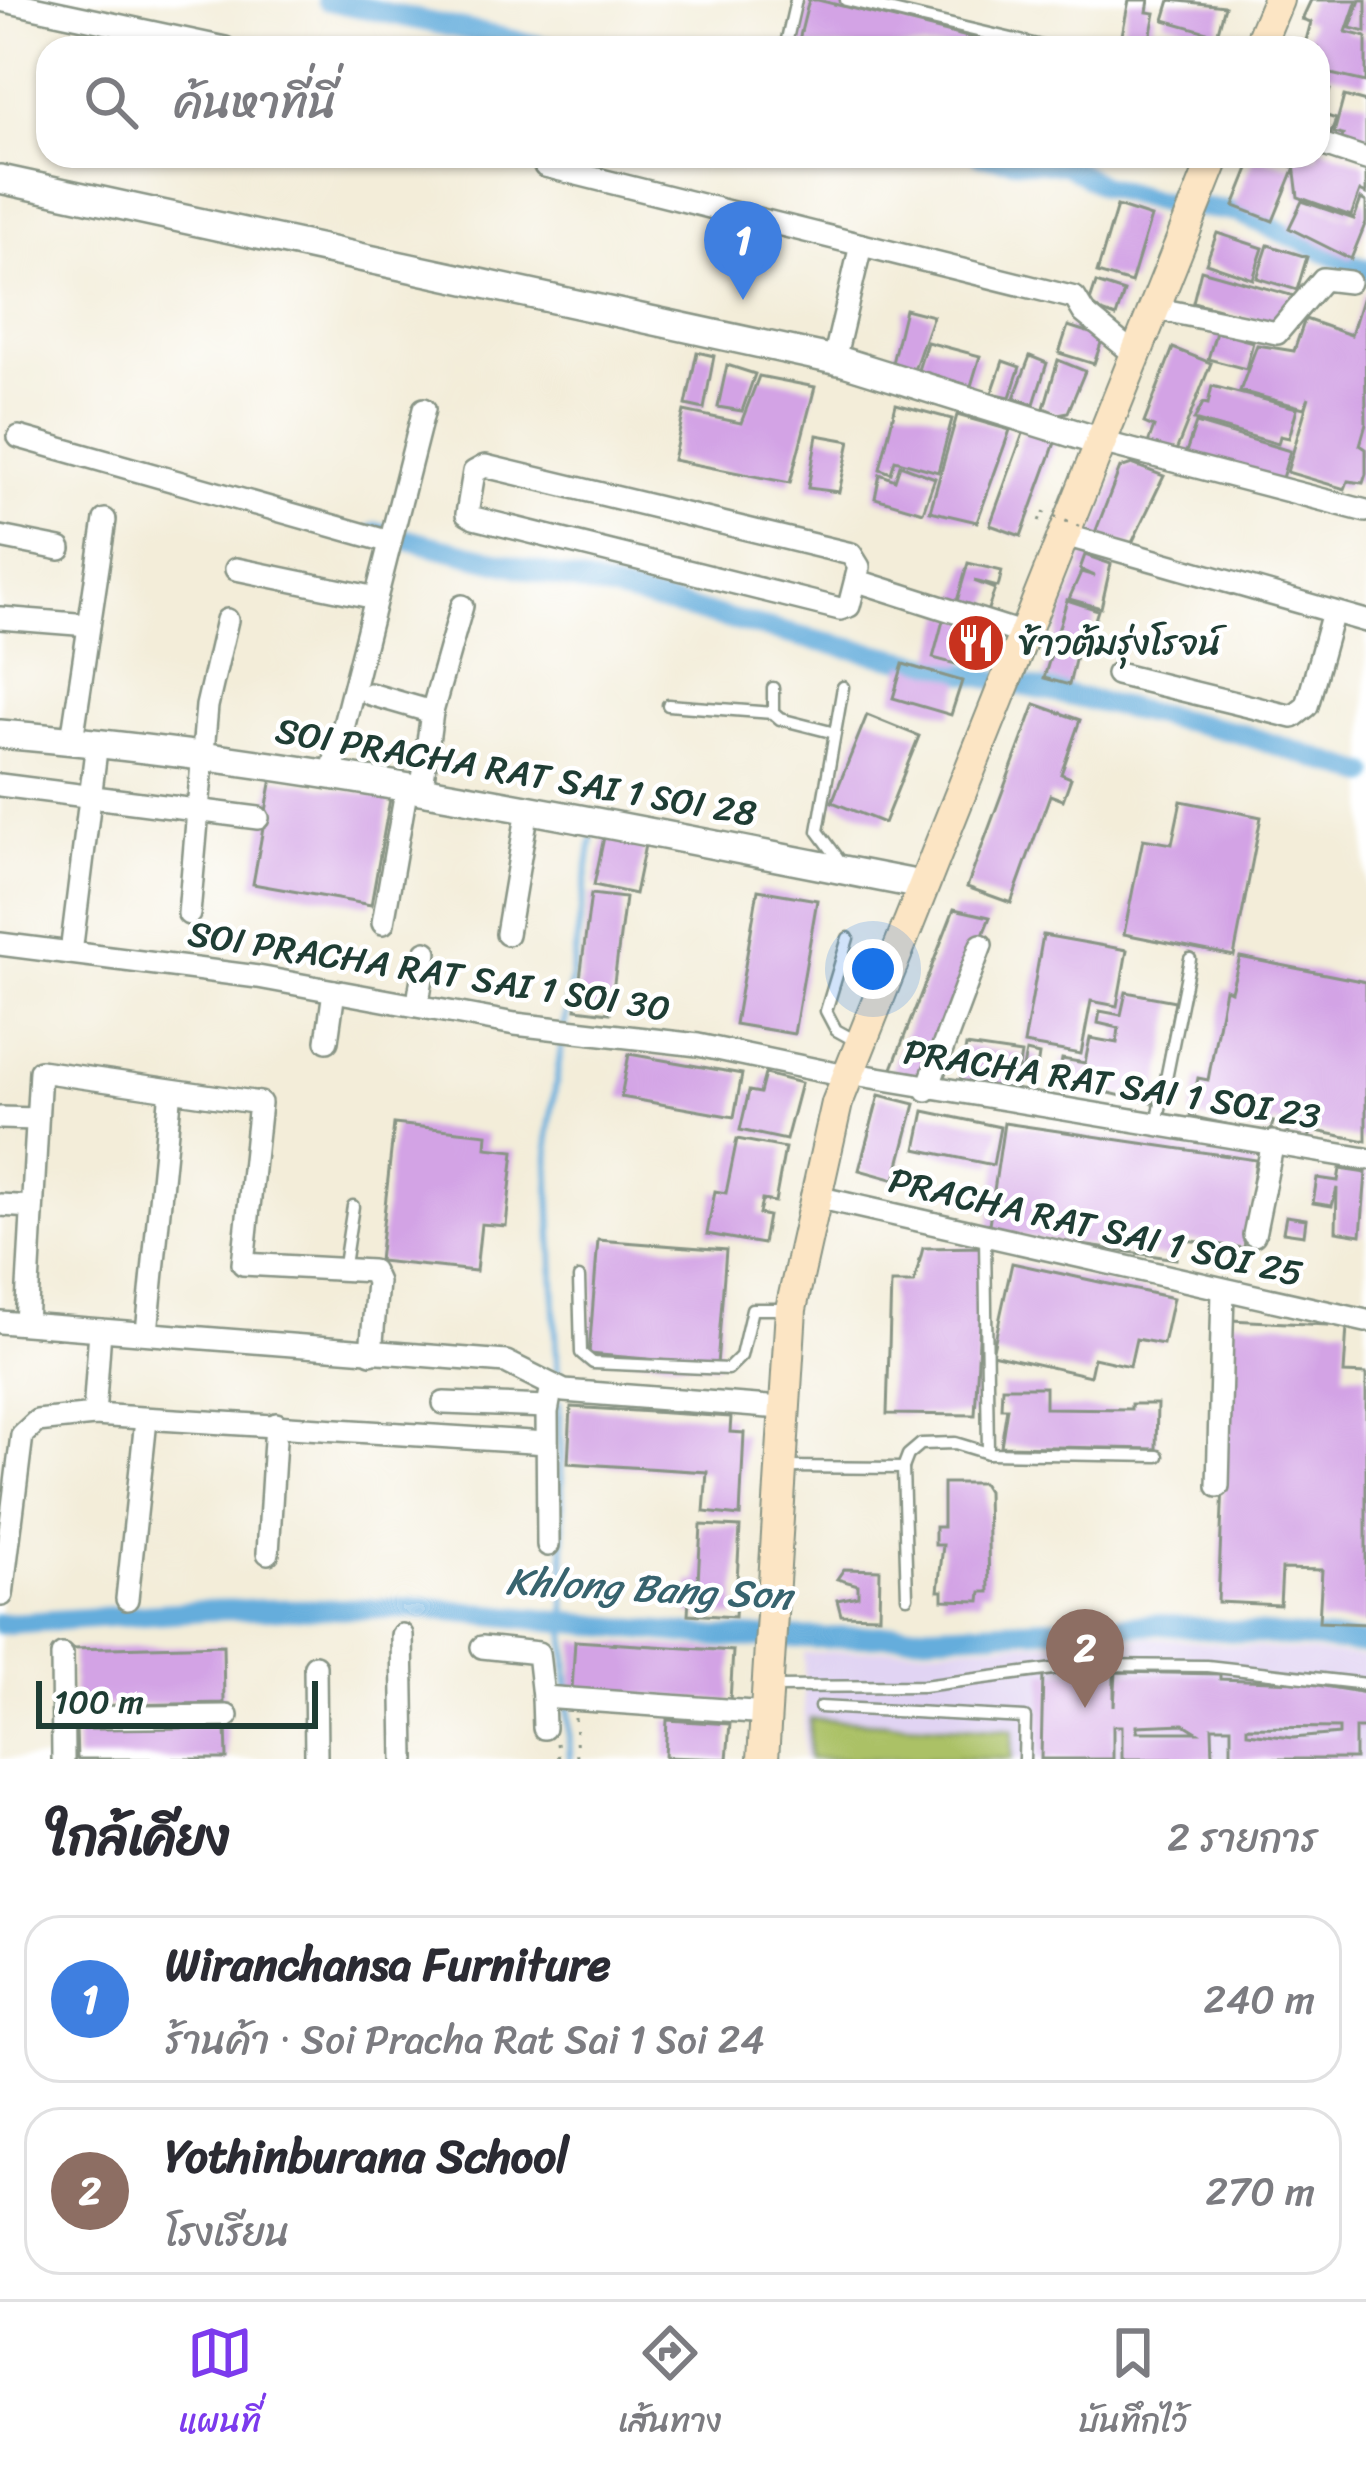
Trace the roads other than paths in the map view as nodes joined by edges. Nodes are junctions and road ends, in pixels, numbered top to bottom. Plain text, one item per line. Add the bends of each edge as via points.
1 (0, 0) edge
2 (796, 0) edge
3 (846, 0) edge
4 (1277, 0) edge
5 (169, 36) edge
6 (788, 36) edge
7 (999, 36) edge
8 (1263, 36) edge
9 (1330, 146) edge
10 (1366, 159) edge
11 (553, 168) edge
12 (1205, 168) edge
13 (0, 179) edge
14 (860, 245) junction
15 (1349, 282) dead end
16 (1154, 308) junction
17 (1135, 354) junction
18 (834, 359) junction
19 (424, 409) dead end
20 (19, 437) dead end
21 (1101, 442) junction
22 (1366, 511) edge
23 (105, 520) dead end
24 (1057, 524) junction
25 (392, 535) junction
26 (0, 537) edge
27 (60, 549) dead end
28 (236, 569) dead end
29 (857, 581) junction
30 (376, 598) junction
31 (462, 606) dead end
32 (1333, 612) junction
33 (0, 618) edge
34 (227, 620) dead end
35 (1366, 621) edge
36 (89, 625) junction
37 (1021, 632) junction
38 (1117, 674) dead end
39 (843, 687) dead end
40 (772, 688) dead end
41 (370, 694) dead end
42 (668, 705) dead end
43 (432, 712) junction
44 (773, 713) junction
45 (835, 733) junction
46 (0, 734) edge
47 (84, 741) junction
48 (206, 753) junction
49 (332, 772) junction
50 (0, 785) edge
51 (414, 787) junction
52 (91, 795) junction
53 (202, 808) junction
54 (528, 808) junction
55 (258, 818) dead end
56 (848, 871) junction
57 (921, 885) junction
58 (189, 914) dead end
59 (383, 923) dead end
60 (507, 934) dead end
61 (848, 938) dead end
62 (0, 944) edge
63 (981, 945) dead end
64 (71, 952) junction
65 (426, 952) dead end
66 (1190, 959) dead end
67 (334, 991) junction
68 (418, 1003) junction
69 (326, 1041) dead end
70 (851, 1064) junction
71 (927, 1090) junction
72 (170, 1100) dead end
73 (0, 1118) edge
74 (37, 1119) junction
75 (1157, 1124) junction
76 (1273, 1142) junction
77 (1366, 1159) edge
78 (812, 1196) junction
79 (0, 1205) edge
80 (353, 1206) dead end
81 (32, 1207) junction
82 (1254, 1235) dead end
83 (985, 1237) junction
84 (344, 1265) junction
85 (579, 1279) dead end
86 (1222, 1290) junction
87 (790, 1309) junction
88 (1366, 1321) edge
89 (0, 1322) edge
90 (26, 1323) junction
91 (100, 1330) junction
92 (147, 1332) junction
93 (371, 1353) junction
94 (554, 1392) junction
95 (444, 1403) dead end
96 (782, 1408) junction
97 (94, 1415) junction
98 (146, 1420) junction
99 (276, 1424) junction
100 (547, 1443) junction
101 (988, 1453) junction
102 (1157, 1456) dead end
103 (779, 1467) junction
104 (903, 1468) junction
105 (8, 1481) edge
106 (1218, 1486) dead end
107 (548, 1546) dead end
108 (268, 1553) dead end
109 (2, 1594) edge
110 (907, 1598) dead end
111 (127, 1599) dead end
112 (402, 1635) dead end
113 (482, 1647) dead end
114 (62, 1655) dead end
115 (314, 1666) dead end
116 (1366, 1684) edge
117 (561, 1697) junction
118 (767, 1700) junction
119 (820, 1707) dead end
120 (227, 1716) dead end
121 (62, 1718) junction
122 (544, 1727) dead end
123 (63, 1759) edge
124 (316, 1759) edge
125 (404, 1759) edge
126 (763, 1759) edge
127 (1024, 1759) edge

1 - 5 street
2 - 6 lane
3 - 7 lane
4 - 8 main road
9 - 10 street
11 - 14 street
12 - 16 main road
13 - 18 street
14 - 17 street via 1075,298
14 - 18 street
15 - 16 street via 1323,279 1277,333
16 - 17 main road
17 - 21 main road
18 - 21 street
19 - 25 street
20 - 25 street
21 - 22 street
21 - 24 main road
23 - 36 street
24 - 32 street
24 - 37 main road
25 - 30 street
26 - 27 street
28 - 30 street
29 - 29 street via 851,554 485,466 474,472 467,514 473,518 840,609 849,606
29 - 37 street
30 - 49 street
31 - 43 street
32 - 35 street
32 - 38 street via 1307,706 1293,717
33 - 36 street
34 - 48 street via 207,706
36 - 47 street
37 - 57 main road
39 - 45 lane
40 - 44 lane
41 - 43 street
42 - 44 lane
43 - 51 street
44 - 45 lane
45 - 56 lane via 818,831
46 - 47 street, SOI PRACHA RAT SAI 1 SOI 28
47 - 48 street, SOI PRACHA RAT SAI 1 SOI 28
47 - 52 street
48 - 49 street, SOI PRACHA RAT SAI 1 SOI 28
48 - 53 street
49 - 51 street, SOI PRACHA RAT SAI 1 SOI 28
50 - 52 street
51 - 54 street, SOI PRACHA RAT SAI 1 SOI 28
51 - 59 street
52 - 53 street
52 - 64 street
53 - 55 street
53 - 58 street
54 - 56 street, SOI PRACHA RAT SAI 1 SOI 28
54 - 60 street
56 - 57 street, SOI PRACHA RAT SAI 1 SOI 28
57 - 70 main road
61 - 70 lane via 826,1011
62 - 64 street, SOI PRACHA RAT SAI 1 SOI 30
63 - 71 street
64 - 67 street, SOI PRACHA RAT SAI 1 SOI 30
65 - 68 street
66 - 75 lane
67 - 68 street, SOI PRACHA RAT SAI 1 SOI 30
67 - 69 street
68 - 70 street, SOI PRACHA RAT SAI 1 SOI 30 via 546,1028
70 - 71 street, PRACHA RAT SAI 1 SOI 23
70 - 78 main road
71 - 75 street, PRACHA RAT SAI 1 SOI 23
72 - 92 street
73 - 74 street
74 - 81 street
74 - 84 street via 40,1071 260,1103 244,1264
75 - 76 street, PRACHA RAT SAI 1 SOI 23
76 - 77 street, PRACHA RAT SAI 1 SOI 23
76 - 82 street
78 - 83 street, PRACHA RAT SAI 1 SOI 25
78 - 87 main road
79 - 81 street
80 - 84 lane
81 - 90 street
83 - 86 street, PRACHA RAT SAI 1 SOI 25
83 - 101 lane
84 - 93 street via 376,1275
85 - 87 lane via 581,1353 593,1364 728,1369 741,1356 752,1310
86 - 88 street, PRACHA RAT SAI 1 SOI 25
86 - 106 street
87 - 96 main road
89 - 90 street
90 - 91 street
91 - 92 street
91 - 97 street
92 - 93 street
93 - 94 street via 506,1362
94 - 95 street
94 - 96 street
94 - 100 street
96 - 103 main road
97 - 98 street
97 - 105 street via 30,1424
98 - 99 street
98 - 111 street
99 - 100 street
99 - 108 street
100 - 107 street
101 - 102 lane
101 - 104 lane via 921,1444
103 - 104 lane
103 - 118 main road
104 - 110 lane
105 - 109 street
112 - 125 street
113 - 117 street via 538,1653
114 - 121 street
115 - 124 street
116 - 118 lane via 1207,1666 1084,1665
117 - 118 street
117 - 122 street
118 - 126 main road
119 - 127 lane via 1025,1718
120 - 121 street
121 - 123 street

